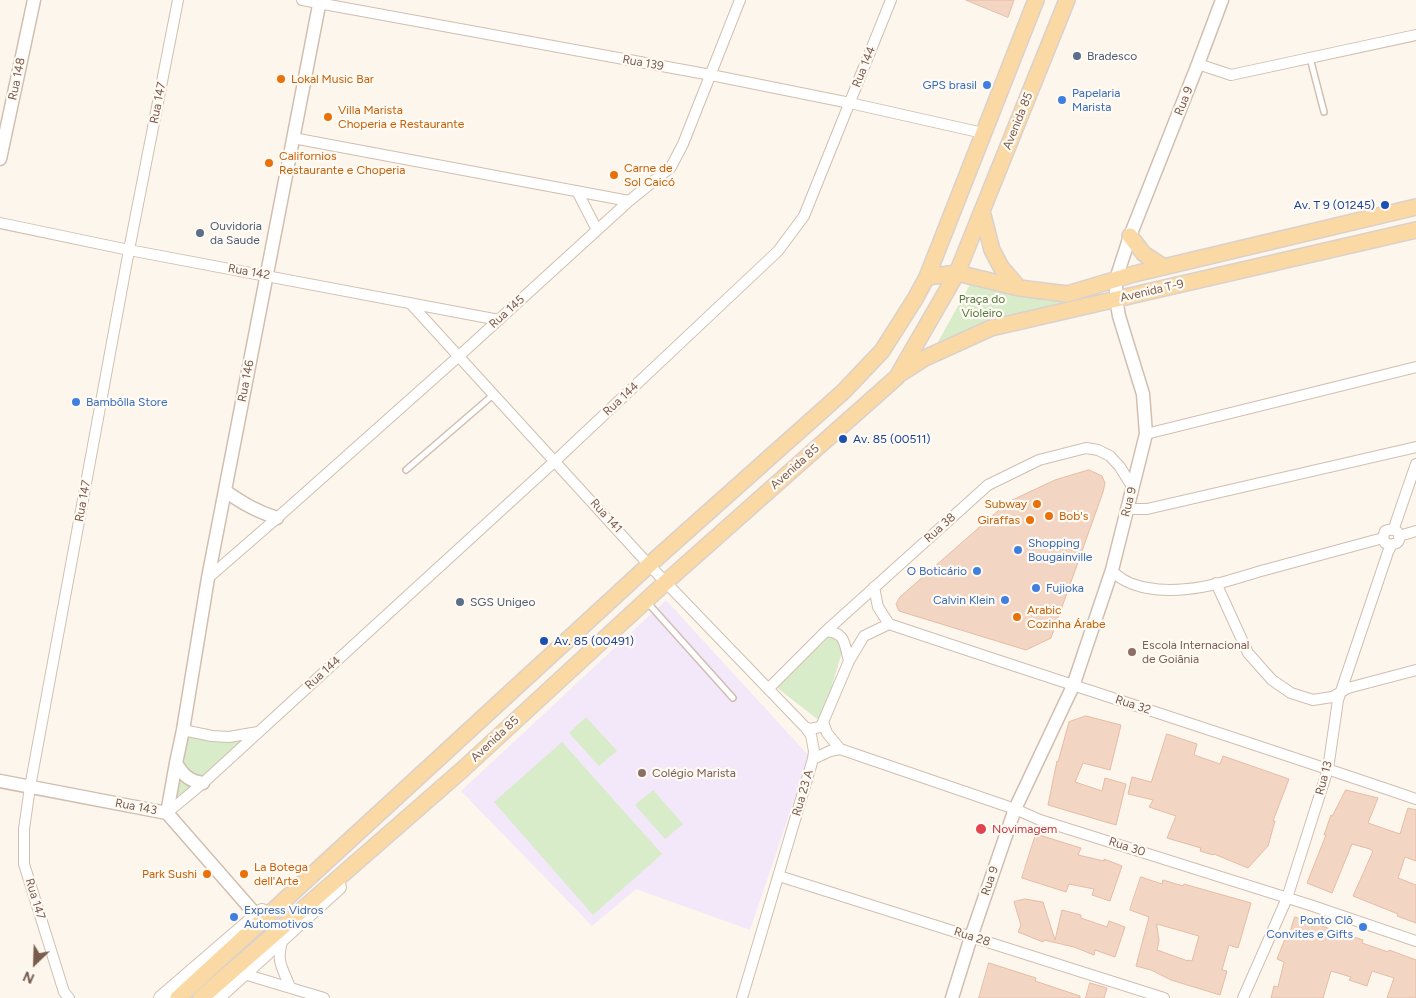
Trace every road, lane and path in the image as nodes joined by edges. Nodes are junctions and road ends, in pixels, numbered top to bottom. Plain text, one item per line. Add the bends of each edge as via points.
1 (34, 0) edge
2 (178, 0) edge
3 (302, 0) edge
4 (740, 0) edge
5 (891, 0) edge
6 (1036, 0) edge
7 (1067, 0) edge
8 (1222, 0) edge
9 (319, 2) edge
10 (1416, 35) edge
11 (1310, 58) junction
12 (1198, 64) junction
13 (711, 75) junction
14 (850, 103) junction
15 (1324, 112) dead end
16 (983, 133) junction
17 (293, 138) junction
18 (0, 159) edge
19 (577, 191) junction
20 (629, 201) junction
21 (1416, 206) edge
22 (982, 211) junction
23 (0, 223) edge
24 (597, 230) junction
25 (1416, 230) edge
26 (1130, 236) junction
27 (129, 250) junction
28 (1164, 267) junction
29 (957, 273) junction
30 (266, 275) junction
31 (927, 277) junction
32 (1116, 279) junction
33 (1019, 288) junction
34 (1116, 299) junction
35 (410, 303) junction
36 (499, 320) junction
37 (459, 356) junction
38 (1414, 369) edge
39 (897, 377) junction
40 (494, 394) junction
41 (1146, 434) junction
42 (1416, 447) edge
43 (555, 461) junction
44 (1416, 464) edge
45 (406, 470) dead end
46 (1133, 488) junction
47 (226, 491) junction
48 (1128, 510) junction
49 (277, 518) junction
50 (1395, 536) edge
51 (650, 565) junction
52 (1112, 570) junction
53 (208, 578) junction
54 (666, 582) junction
55 (1216, 583) junction
56 (874, 587) junction
57 (646, 600) junction
58 (888, 624) junction
59 (826, 631) junction
60 (848, 660) junction
61 (1416, 670) edge
62 (1074, 686) junction
63 (769, 688) junction
64 (1337, 696) junction
65 (733, 698) dead end
66 (823, 722) junction
67 (805, 726) junction
68 (183, 730) junction
69 (259, 732) junction
70 (840, 749) junction
71 (813, 759) junction
72 (176, 762) junction
73 (1328, 769) junction
74 (0, 781) edge
75 (203, 783) junction
76 (30, 787) junction
77 (1416, 799) edge
78 (1015, 809) junction
79 (167, 813) junction
80 (375, 816) junction
81 (386, 836) junction
82 (779, 876) junction
83 (1287, 898) junction
84 (257, 916) junction
85 (284, 937) junction
86 (971, 937) junction
87 (1416, 942) edge
88 (244, 974) junction
89 (290, 986) junction
90 (69, 998) edge
91 (161, 998) edge
92 (178, 998) edge
93 (202, 998) edge
94 (217, 998) edge
95 (324, 998) edge
96 (742, 998) edge
97 (952, 998) edge
98 (1164, 998) edge
99 (1243, 998) edge

1 - 18 street, Rua 148
2 - 27 street, Rua 147
3 - 9 street, Rua 139
4 - 13 street, Rua 145
5 - 14 street, Rua 144
6 - 16 main road, Avenida 85
7 - 22 main road, Avenida 85
8 - 12 street, Rua 9
9 - 13 street, Rua 139
9 - 17 street, Rua 146
10 - 11 street
11 - 12 street via 1231,76
11 - 15 lane
12 - 26 street, Rua 9
13 - 14 street, Rua 139
13 - 20 street, Rua 145 via 671,167
14 - 16 street, Rua 139
14 - 43 street, Rua 144 via 804,216 778,251
16 - 31 main road, Avenida 85
17 - 19 street
17 - 30 street, Rua 146
19 - 20 street
19 - 24 street
20 - 24 street, Rua 145
21 - 28 main road, Avenida T-9
22 - 29 main road, Avenida 85
22 - 33 main road via 992,250 1001,267
23 - 27 street, Rua 142
24 - 36 street, Rua 145
25 - 34 main road, Avenida T-9
26 - 28 main road via 1144,254
26 - 32 street, Rua 9
27 - 30 street, Rua 142
27 - 76 street, Rua 147
28 - 32 main road, Avenida T-9
29 - 31 main road, Avenida T-9
29 - 33 main road, Avenida T-9
29 - 39 main road, Avenida 85
30 - 35 street, Rua 142
30 - 47 street, Rua 146
31 - 51 main road, Avenida 85 via 882,351 843,392
32 - 33 main road, Avenida T-9 via 1066,294
32 - 34 street, Rua 9
34 - 39 main road, Avenida T-9 via 992,328 925,358
34 - 41 street, Rua 9 via 1143,394
35 - 36 street, Rua 142
35 - 37 street, Rua 141
36 - 37 street, Rua 145
37 - 40 street, Rua 141
37 - 49 street, Rua 145
38 - 41 street
39 - 54 main road, Avenida 85
40 - 43 street, Rua 141
40 - 45 lane
41 - 46 street, Rua 9
42 - 48 street via 1147,509
43 - 51 street, Rua 141
43 - 69 street, Rua 144
44 - 50 street, Rua 13
46 - 48 street, Rua 9
46 - 56 street, Rua 38 via 1110,456 1098,450 1086,448 1039,460 988,484
47 - 49 street via 252,509
47 - 53 street, Rua 146
48 - 52 street, Rua 9
49 - 53 street, Rua 145
50 - 55 street
50 - 64 street, Rua 13
51 - 54 street, Rua 141
51 - 80 main road, Avenida 85
52 - 55 street via 1127,581 1167,590
52 - 62 street, Rua 9
53 - 68 street, Rua 146
54 - 57 main road, Avenida 85
54 - 63 street, Rua 141
55 - 64 street via 1248,653 1272,680 1291,693 1313,700
56 - 58 street via 878,606
56 - 59 street, Rua 38
57 - 65 lane
57 - 81 main road, Avenida 85
58 - 60 street via 864,636
58 - 62 street, Rua 32
59 - 60 street via 840,634
59 - 63 street, Rua 38
60 - 66 street
61 - 64 street via 1348,688
62 - 73 street, Rua 32
62 - 78 street, Rua 9
63 - 67 street, Rua 141
64 - 73 street, Rua 13
66 - 67 street via 815,728
66 - 70 street
67 - 71 street, Rua 23 A via 811,735
68 - 69 street via 212,736
68 - 72 street, Rua 146
69 - 75 street, Rua 144
70 - 71 street via 830,750
70 - 78 street, Rua 30
71 - 82 street, Rua 23 A
72 - 75 street via 186,777
72 - 79 street, Rua 146
73 - 77 street, Rua 32
73 - 83 street, Rua 13
74 - 76 street, Rua 143
75 - 79 street, Rua 144
76 - 79 street, Rua 143
76 - 90 street, Rua 147 via 24,829 24,864 64,992
78 - 83 street, Rua 30 via 1040,820
78 - 86 street, Rua 9
79 - 84 street, Rua 143
80 - 84 main road, Avenida 85 via 346,834
80 - 92 main road, Avenida 85
81 - 85 main road, Avenida 85 via 375,855
81 - 93 main road, Avenida 85
82 - 86 street, Rua 28
82 - 96 street, Rua 23 A
83 - 87 street, Rua 30
83 - 99 street, Rua 13
84 - 91 main road, Avenida 85
85 - 88 main road, Avenida 85
85 - 89 street via 279,953
86 - 97 street, Rua 9
86 - 98 street, Rua 28
88 - 89 street
88 - 94 main road, Avenida 85
89 - 95 street

